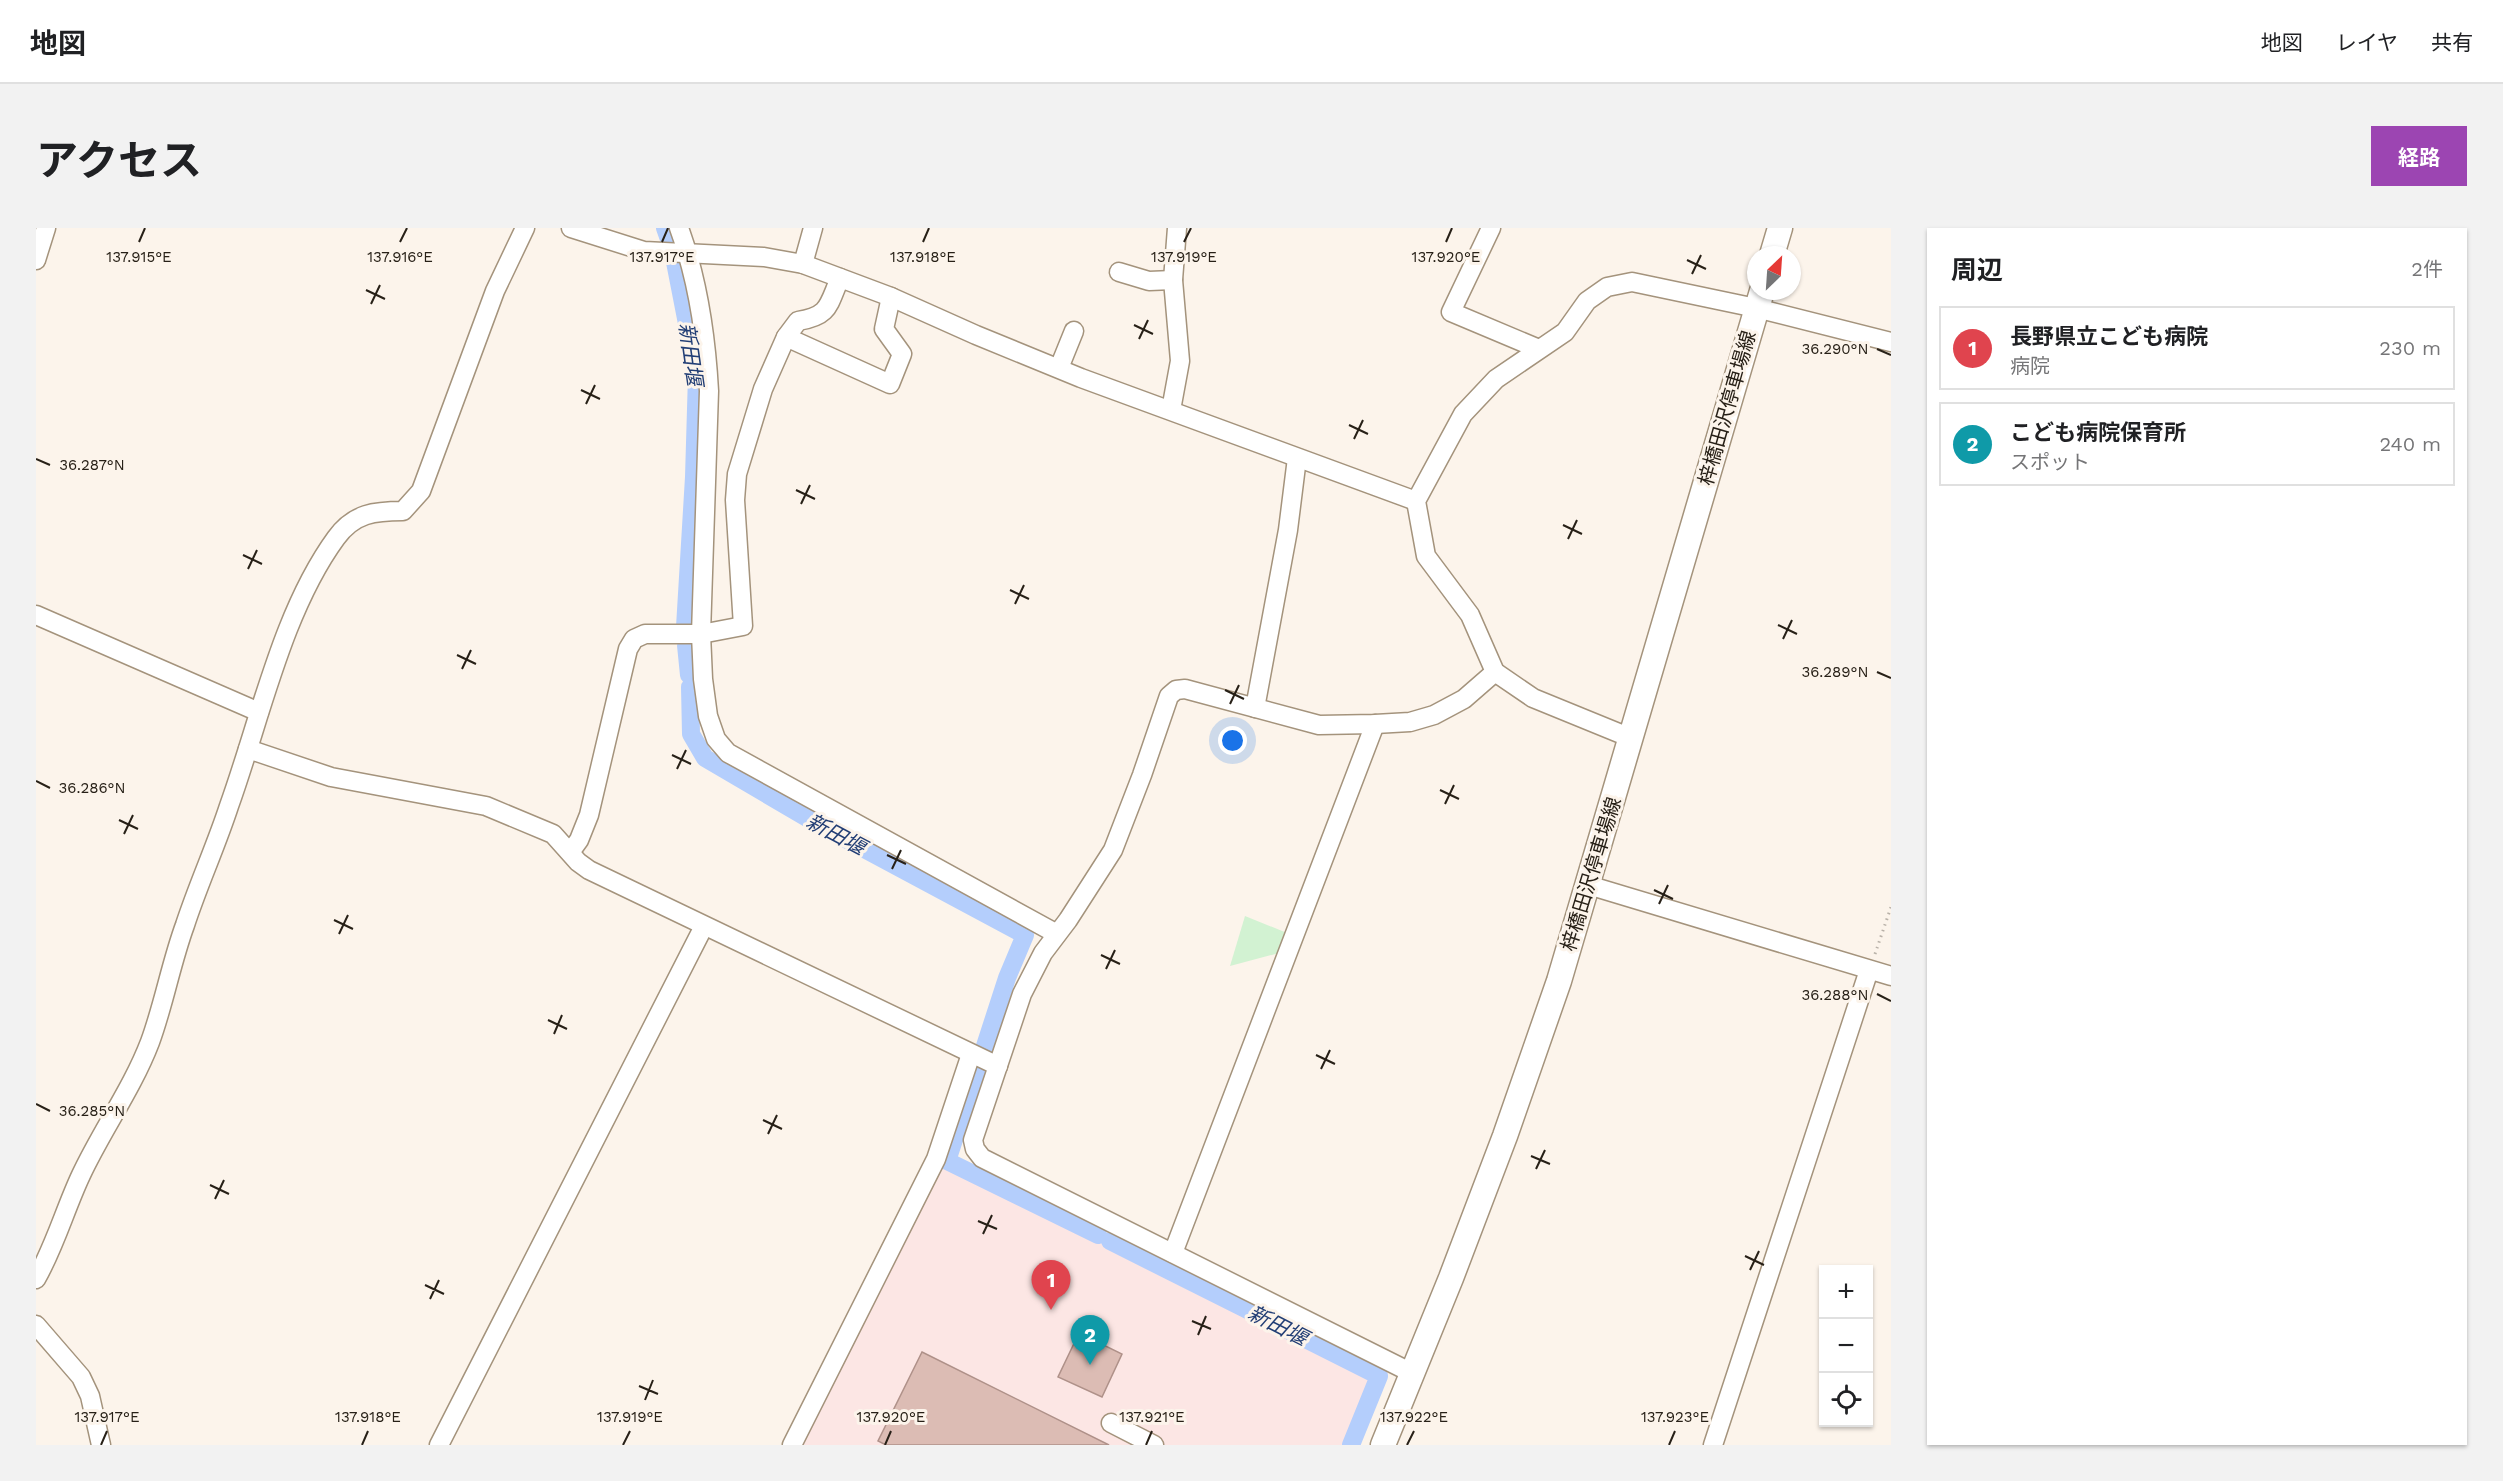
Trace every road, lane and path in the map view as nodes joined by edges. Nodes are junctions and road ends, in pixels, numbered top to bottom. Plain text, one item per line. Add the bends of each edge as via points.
1 (525, 228) edge
2 (571, 228) edge
3 (680, 228) edge
4 (813, 228) edge
5 (1177, 228) edge
6 (1491, 228) edge
7 (1780, 228) edge
8 (41, 236) edge
9 (1775, 246) edge
10 (689, 254) junction
11 (36, 260) edge
12 (804, 264) junction
13 (1119, 272) dead end
14 (840, 278) junction
15 (1173, 280) junction
16 (891, 297) junction
17 (1747, 297) edge
18 (1759, 300) edge
19 (1762, 300) edge
20 (1074, 331) dead end
21 (786, 337) junction
22 (1891, 342) edge
23 (1539, 349) junction
24 (1059, 368) junction
25 (1171, 410) junction
26 (1297, 458) junction
27 (1416, 501) junction
28 (36, 615) edge
29 (701, 634) junction
30 (1495, 672) junction
31 (1255, 708) junction
32 (259, 712) junction
33 (1375, 724) junction
34 (1631, 738) junction
35 (249, 749) junction
36 (571, 852) junction
37 (1588, 885) junction
38 (1891, 907) edge
39 (704, 926) junction
40 (1057, 934) junction
41 (1869, 970) junction
42 (1891, 976) edge
43 (971, 1054) junction
44 (998, 1066) junction
45 (1173, 1253) junction
46 (36, 1279) edge
47 (36, 1325) edge
48 (1412, 1374) junction
49 (1111, 1423) dead end
50 (101, 1445) edge
51 (439, 1445) edge
52 (792, 1445) edge
53 (1154, 1445) edge
54 (1383, 1445) edge
55 (1713, 1445) edge

1 - 32 street via 495,291 421,491 404,511 374,511 353,519 337,537 294,615
2 - 10 street via 644,250
3 - 10 street
4 - 12 street
5 - 15 street
6 - 23 street via 1451,312
7 - 9 main road
8 - 11 street
10 - 12 street via 764,257
10 - 29 street via 710,391
12 - 14 street
13 - 15 street via 1149,280
14 - 16 street
14 - 21 street via 824,313 815,319 798,321
15 - 25 street via 1180,361
16 - 21 street via 884,329 902,354 890,384
16 - 24 street
17 - 23 street via 1632,282 1607,287 1587,301 1564,332
18 - 34 main road, 梓橋田沢停車場線
19 - 22 street
20 - 24 street
21 - 29 street via 753,418 737,474 735,500 743,626
23 - 27 street via 1496,379 1463,414
24 - 25 street
25 - 26 street
26 - 27 street
26 - 31 street via 1288,530
27 - 30 street via 1425,556 1470,615
28 - 32 street
29 - 36 street via 645,634 634,639 628,649 589,814
29 - 40 street via 708,716 716,739 728,753
30 - 33 street via 1464,699 1434,715 1410,722
30 - 34 street via 1533,698
31 - 33 street via 1319,725
31 - 40 street via 1185,689 1169,696 1113,850
32 - 35 street
33 - 45 street
34 - 37 main road, 梓橋田沢停車場線
35 - 36 street via 331,777 486,806 553,834
35 - 46 street via 184,926 150,1042 132,1083 80,1176
36 - 39 street via 589,870
37 - 41 street
37 - 48 main road, 梓橋田沢停車場線 via 1505,1136
38 - 41 path
39 - 43 street
39 - 51 street
40 - 44 street via 1022,994
41 - 42 street
41 - 55 street
43 - 44 street
43 - 52 street via 936,1158
44 - 45 street via 973,1140 982,1158
45 - 48 street
47 - 50 street via 81,1377 90,1396
48 - 54 main road, 梓橋田沢停車場線
49 - 53 street

